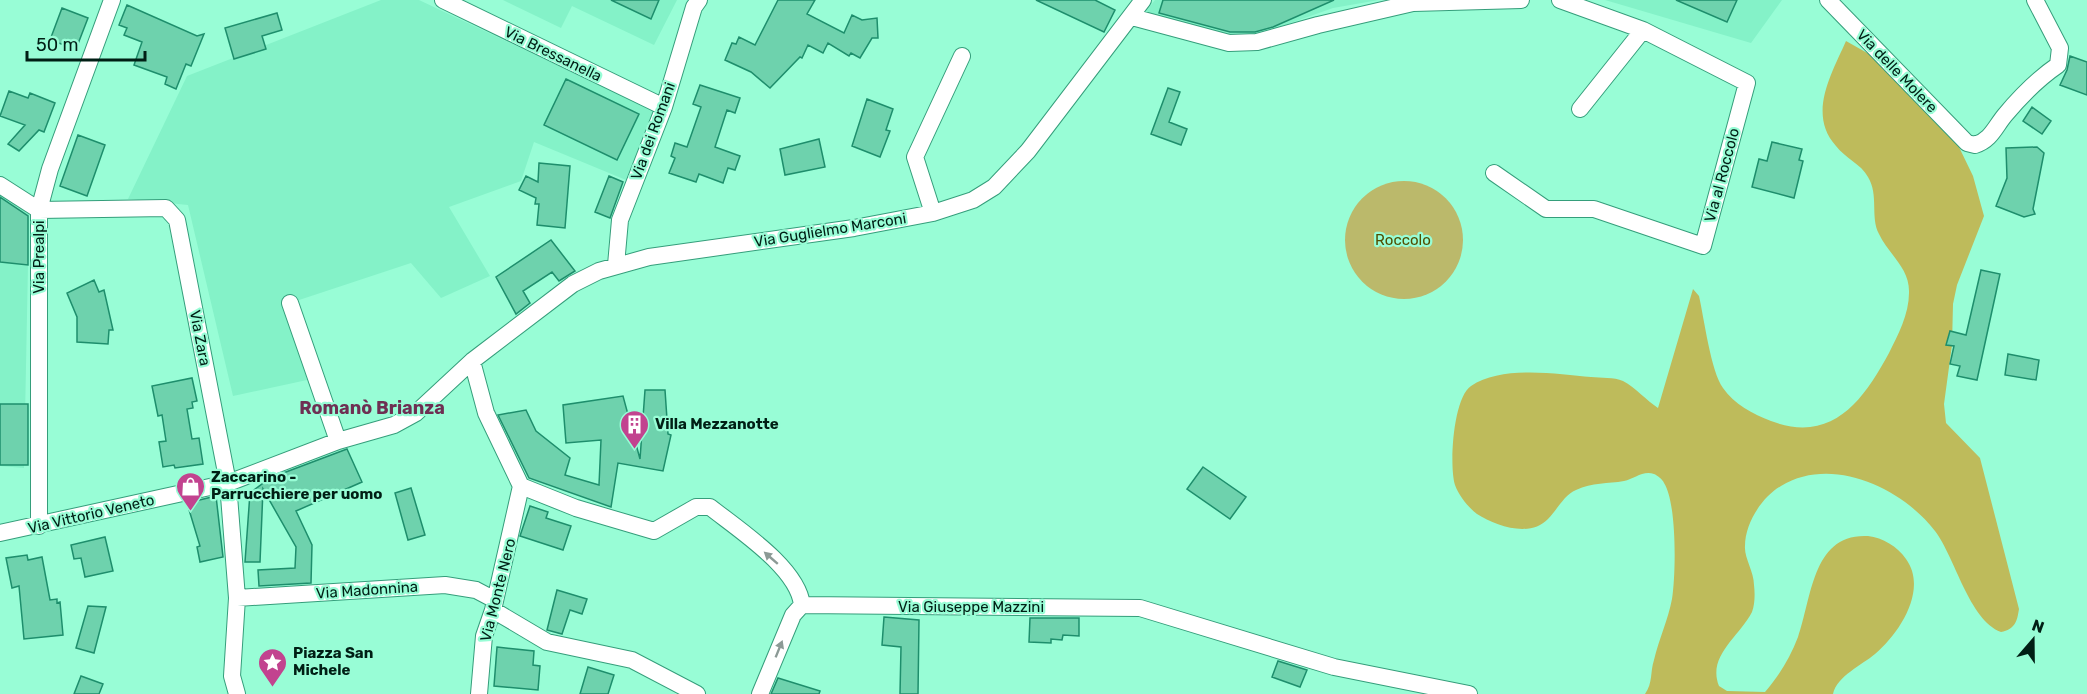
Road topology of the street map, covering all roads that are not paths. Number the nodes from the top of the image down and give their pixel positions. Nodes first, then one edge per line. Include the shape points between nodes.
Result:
1 (112, 0) edge
2 (443, 0) edge
3 (699, 0) edge
4 (1143, 0) edge
5 (1521, 0) edge
6 (1560, 0) edge
7 (1828, 0) edge
8 (2035, 0) edge
9 (1132, 17) junction
10 (1643, 30) junction
11 (962, 56) dead end
12 (664, 107) junction
13 (1580, 109) dead end
14 (1494, 173) dead end
15 (0, 185) edge
16 (39, 210) junction
17 (933, 213) junction
18 (616, 265) junction
19 (290, 303) dead end
20 (472, 361) junction
21 (338, 441) junction
22 (228, 483) junction
23 (521, 486) junction
24 (39, 526) junction
25 (0, 533) edge
26 (237, 598) junction
27 (494, 605) junction
28 (802, 605) junction
29 (237, 694) edge
30 (479, 694) edge
31 (697, 694) edge
32 (760, 694) edge
33 (1469, 694) edge

1 - 16 street, Via Prealpi via 50,169
2 - 12 street, Via Bressanella
3 - 12 street, Via dei Romani via 693,7
4 - 9 street, Via Guglielmo Marconi
5 - 9 street via 1413,3 1257,42 1229,44
6 - 10 street, Via al Roccolo
7 - 8 street, Via delle Molere via 1966,142 1975,145 1988,138 2044,74 2058,65 2060,48
9 - 17 street, Via Guglielmo Marconi via 1028,151 994,187 973,200
10 - 13 street
10 - 14 street, Via al Roccolo via 1747,82 1703,246 1594,209 1546,209
11 - 17 street via 915,157
12 - 18 street, Via dei Romani via 620,220
15 - 16 street
16 - 22 street, Via Zara via 166,208 177,220
16 - 24 street, Via Prealpi
17 - 18 street, Via Guglielmo Marconi
18 - 20 street, Via Guglielmo Marconi via 573,284
19 - 21 street
20 - 21 street, Via Vittorio Veneto via 416,413 394,425
20 - 23 street via 486,413
21 - 22 street, Via Vittorio Veneto
22 - 24 street, Via Vittorio Veneto
22 - 26 street, Via Zara
23 - 27 street, Via Monte Nero
28 -> 23 street via 795,582 710,507 696,507 654,531 593,514
24 - 25 street, Via Vittorio Veneto
26 - 27 street, Via Madonnina via 446,585 476,590
26 - 29 street, Via Zara via 232,676
27 - 30 street, Via Monte Nero via 484,636
27 - 31 street, Via Madonnina via 546,642 632,660
32 -> 28 street via 793,615
28 - 33 street, Via Giuseppe Mazzini via 1140,608 1334,667

